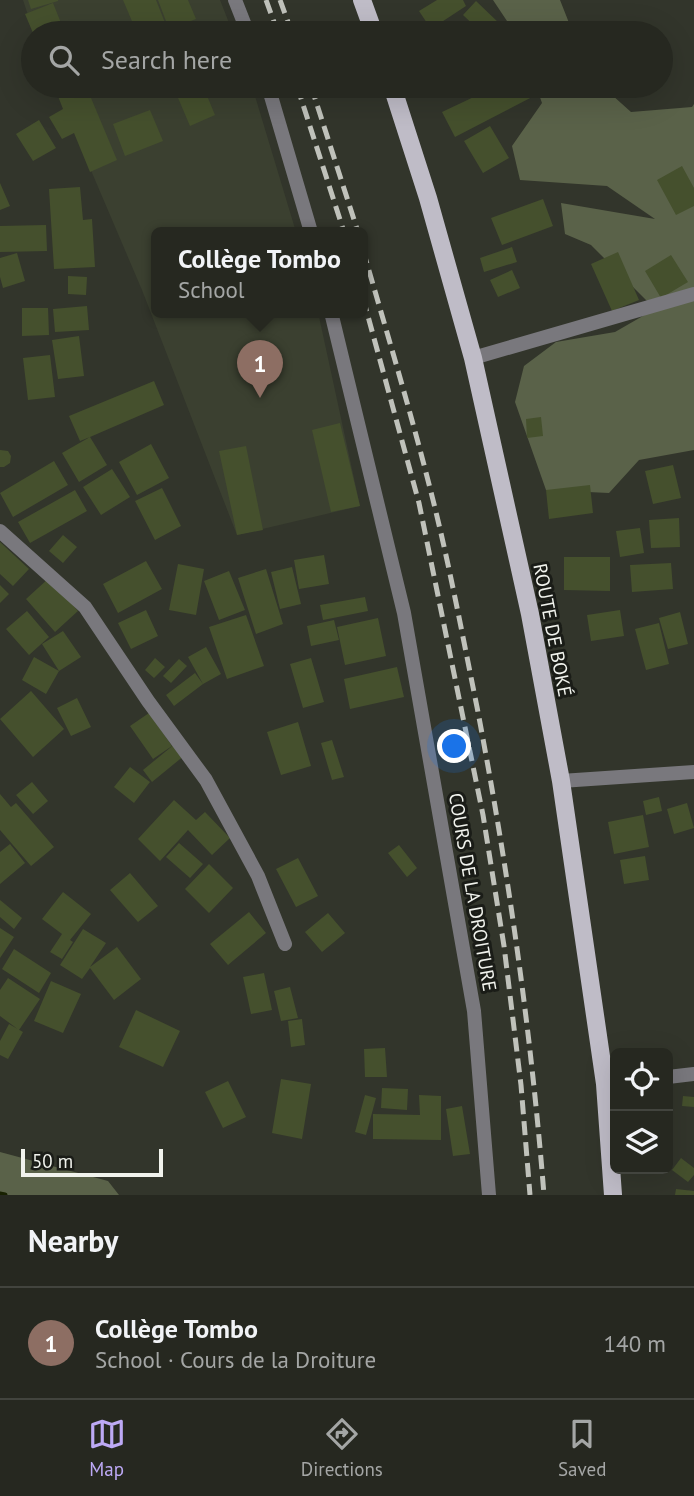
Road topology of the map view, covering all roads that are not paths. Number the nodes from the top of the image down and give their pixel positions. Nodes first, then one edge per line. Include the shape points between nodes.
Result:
1 (235, 0) edge
2 (362, 0) edge
3 (243, 21) edge
4 (370, 21) edge
5 (272, 98) edge
6 (396, 98) edge
7 (310, 227) edge
8 (694, 294) edge
9 (332, 318) edge
10 (473, 358) junction
11 (0, 531) edge
12 (694, 772) edge
13 (561, 782) junction
14 (285, 944) dead end
15 (694, 1074) edge
16 (673, 1076) edge
17 (610, 1084) edge
18 (611, 1111) edge
19 (489, 1195) edge
20 (614, 1195) edge

1 - 3 street
2 - 4 main road
5 - 7 street
6 - 10 main road, ROUTE DE BOKÉ
8 - 10 street
9 - 19 street, COURS DE LA DROITURE via 406,626 474,1011
10 - 13 main road, ROUTE DE BOKÉ via 530,614
11 - 14 street via 85,607 206,780 258,876
12 - 13 street
13 - 17 main road, ROUTE DE BOKÉ
15 - 16 street
18 - 20 main road, ROUTE DE BOKÉ

